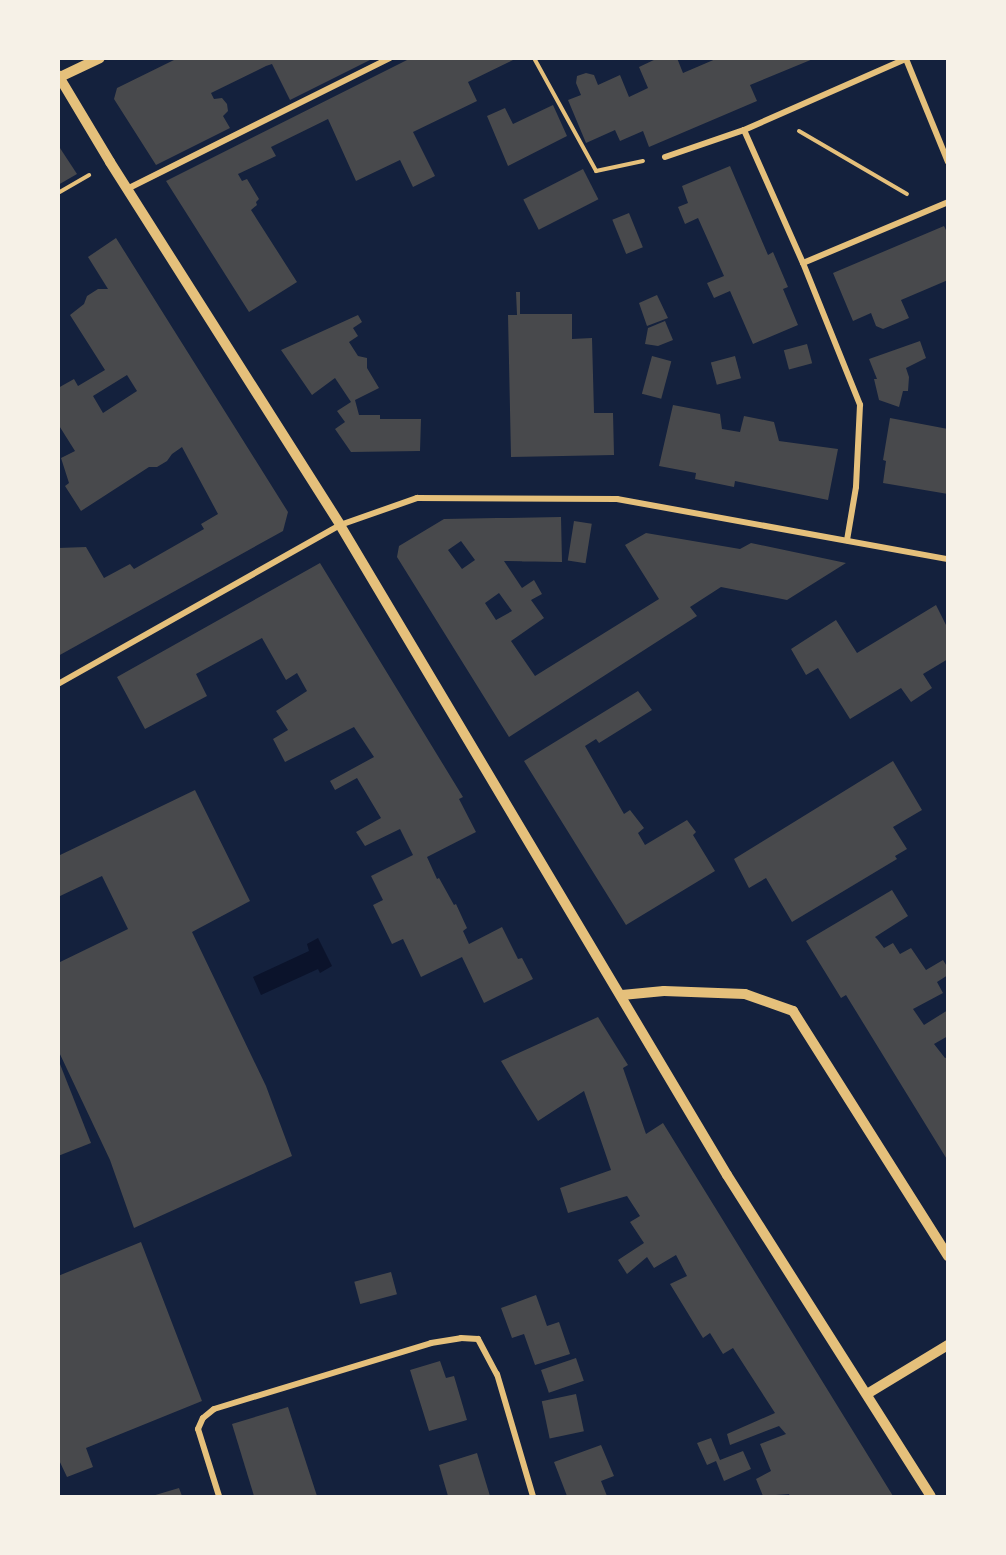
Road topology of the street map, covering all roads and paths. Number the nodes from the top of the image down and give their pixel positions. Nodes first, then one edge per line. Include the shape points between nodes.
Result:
1 (100, 58) edge
2 (390, 58) edge
3 (534, 58) edge
4 (59, 76) edge
5 (776, 116) junction
6 (744, 129) junction
7 (665, 157) joint
8 (110, 162) junction
9 (948, 162) edge
10 (127, 189) junction
11 (58, 193) edge
12 (948, 202) edge
13 (932, 209) junction
14 (803, 263) junction
15 (340, 525) junction
16 (847, 540) junction
17 (948, 559) edge
18 (58, 684) edge
19 (622, 994) junction
20 (948, 1256) edge
21 (948, 1345) edge
22 (867, 1394) junction
23 (219, 1497) edge
24 (533, 1497) edge
25 (931, 1497) edge

1 - 4 street
2 - 10 street
3 - 7 path via 596,171
4 - 8 street
5 - 6 street
5 - 9 street via 906,59
5 - 13 path
6 - 7 street
6 - 14 street
8 - 10 street
8 - 11 path
10 - 15 street
12 - 13 street
13 - 14 street
14 - 16 street via 860,405 856,487
15 - 16 street via 417,498 616,499
15 - 18 street
15 - 19 street
16 - 17 street
19 - 20 street via 745,994 793,1011
19 - 22 street via 727,1175
21 - 22 street
22 - 25 street
23 - 24 street via 198,1429 214,1408 431,1343 461,1338 478,1339 497,1374

